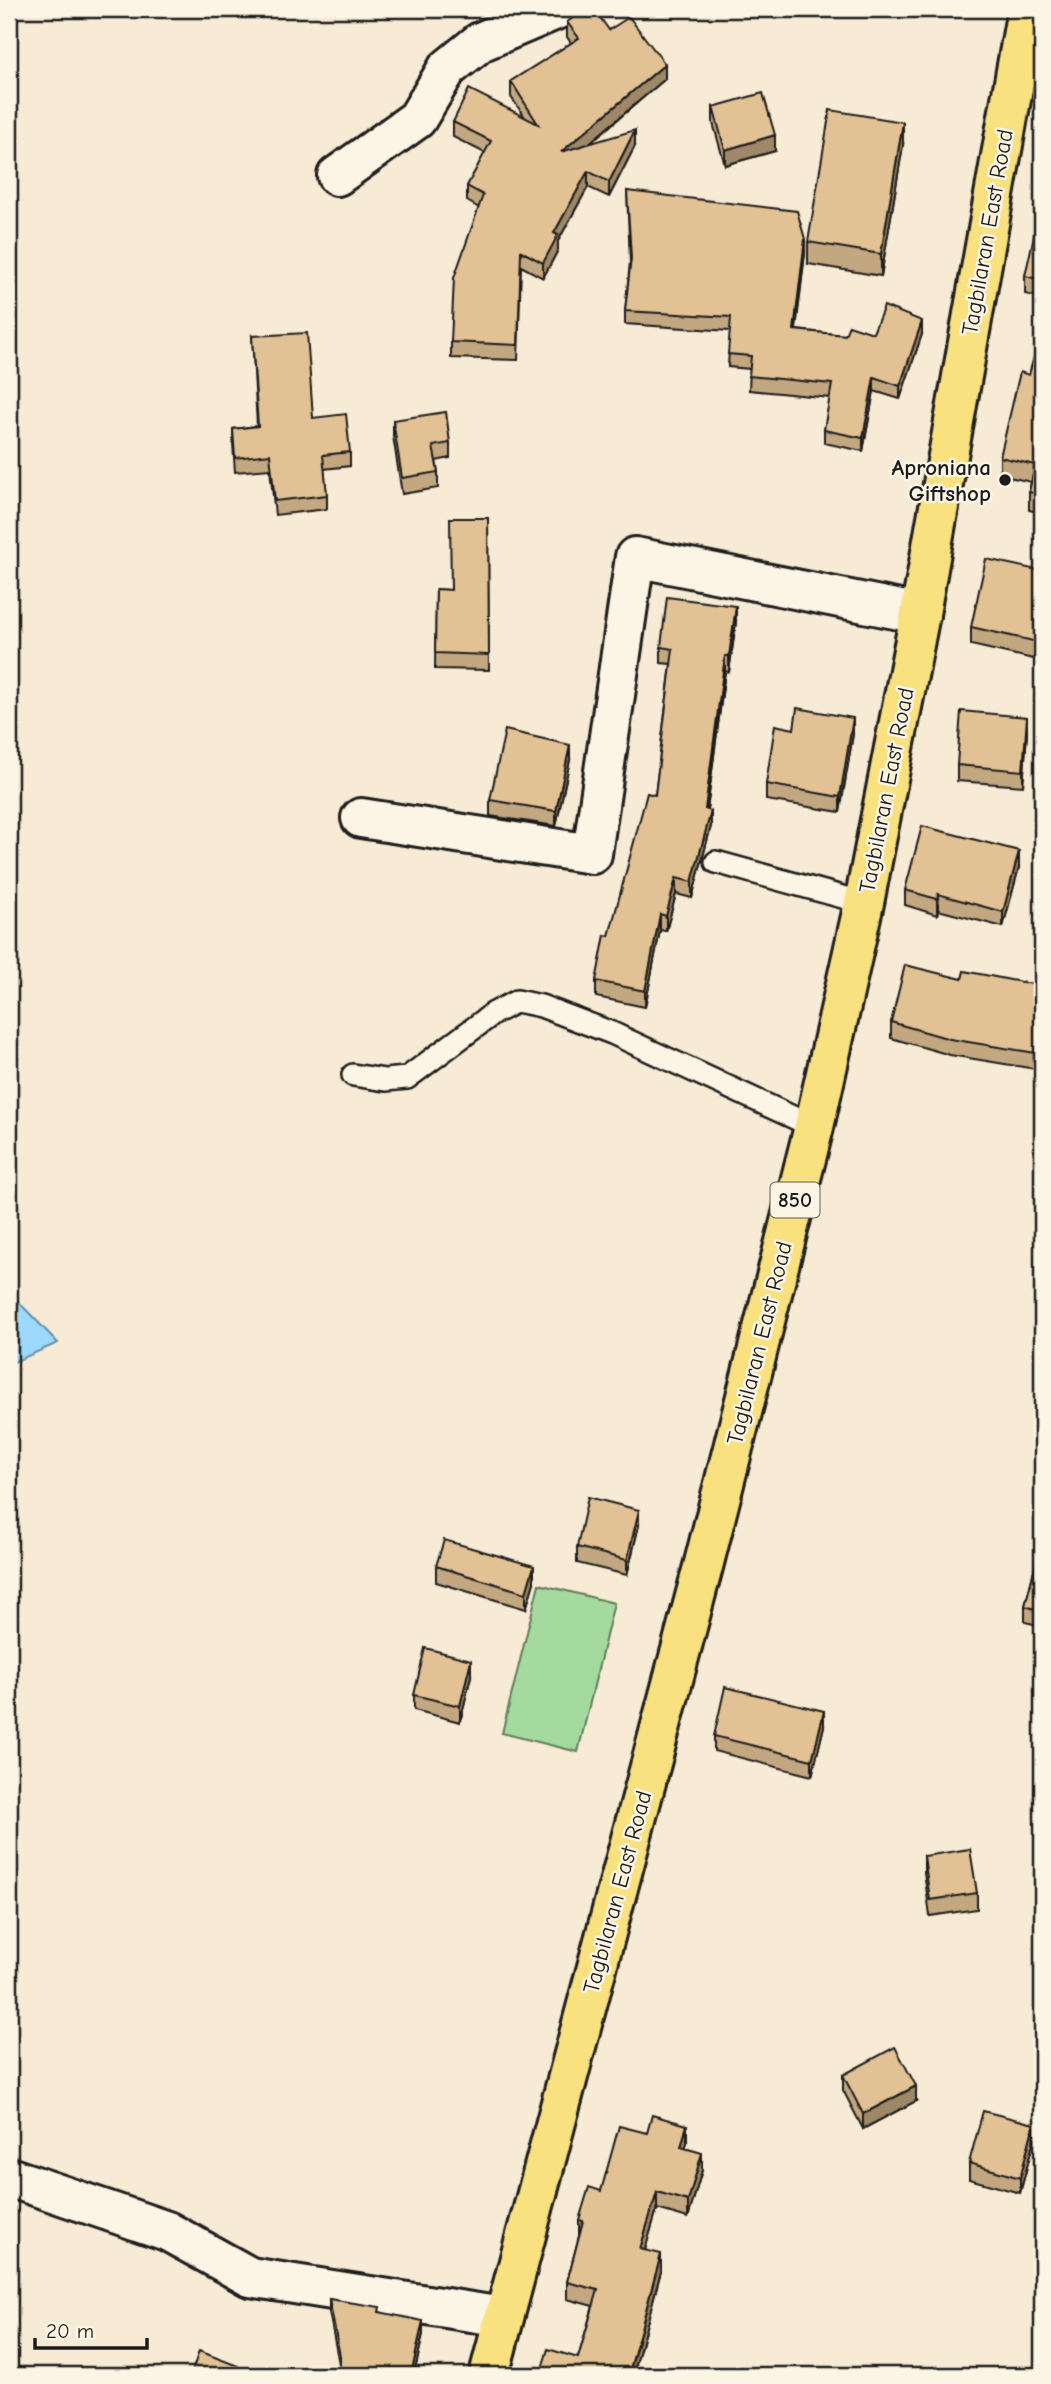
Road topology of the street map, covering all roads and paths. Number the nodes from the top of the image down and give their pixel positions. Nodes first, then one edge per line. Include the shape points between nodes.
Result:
1 (558, 9) edge
2 (1031, 20) edge
3 (337, 176) dead end
4 (920, 614) junction
5 (361, 818) dead end
6 (716, 862) dead end
7 (864, 903) junction
8 (353, 1074) dead end
9 (814, 1127) junction
10 (9, 2177) edge
11 (503, 2317) junction
12 (489, 2375) edge

1 - 3 street via 480,42 447,69 417,119
2 - 4 main road, Tagbilaran East Road / 850
4 - 5 street via 635,557 592,854
4 - 7 main road, Tagbilaran East Road / 850
6 - 7 lane
7 - 9 main road, Tagbilaran East Road / 850
8 - 9 lane via 385,1080 407,1078 517,1001 612,1033
9 - 11 main road, Tagbilaran East Road / 850
10 - 11 street via 167,2231 250,2277
11 - 12 main road, Tagbilaran East Road / 850

